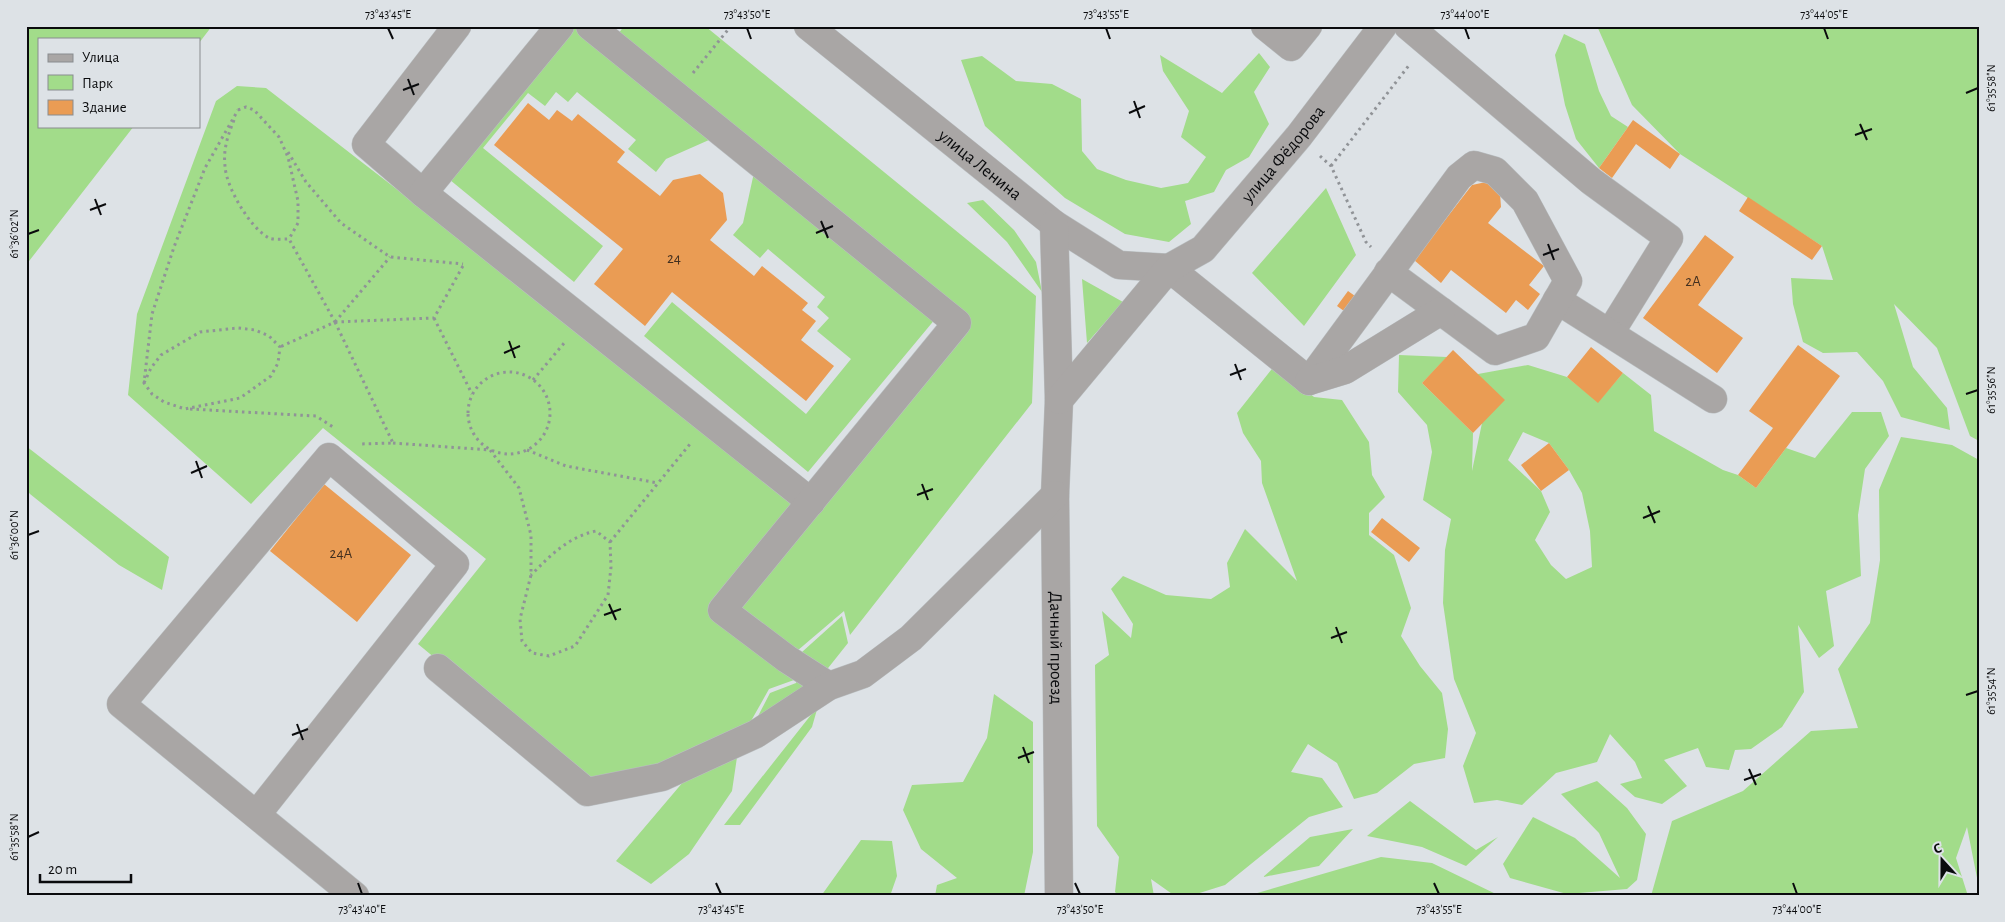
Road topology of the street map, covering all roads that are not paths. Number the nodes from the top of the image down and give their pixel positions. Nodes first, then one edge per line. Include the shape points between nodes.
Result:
1 (457, 26) edge
2 (560, 26) edge
3 (808, 26) edge
4 (1265, 26) edge
5 (1308, 26) edge
6 (1383, 26) edge
7 (601, 30) edge
8 (1417, 34) edge
9 (423, 193) junction
10 (1054, 224) junction
11 (1169, 268) junction
12 (1390, 269) junction
13 (1557, 300) junction
14 (1441, 311) junction
15 (1610, 334) junction
16 (1309, 382) junction
17 (1713, 399) dead end
18 (1059, 400) junction
19 (1054, 495) junction
20 (811, 502) junction
21 (438, 668) dead end
22 (829, 686) junction
23 (257, 814) junction
24 (355, 896) edge
25 (1059, 896) edge

1 - 9 street via 366,144
2 - 9 street
3 - 10 street, улица Ленина
4 - 5 street via 1291,46
6 - 11 street, улица Фёдорова via 1299,136 1203,250
7 - 20 street via 675,95 957,323
8 - 15 street via 1591,181 1669,238
9 - 20 street
10 - 11 street, улица Ленина via 1119,265
10 - 18 street, Дачный проезд
11 - 16 street
11 - 18 street
12 - 13 street via 1459,177 1474,165 1495,171 1525,201 1568,281
12 - 14 street
12 - 16 street
13 - 14 street via 1536,337 1495,351
13 - 15 street
14 - 16 street via 1345,370
15 - 17 street
18 - 19 street, Дачный проезд
19 - 22 street via 912,638 863,674
19 - 25 street, Дачный проезд
20 - 22 street via 722,610
21 - 22 street via 587,792 662,777 756,734
23 - 23 street via 455,564 329,457 121,704
23 - 24 street

